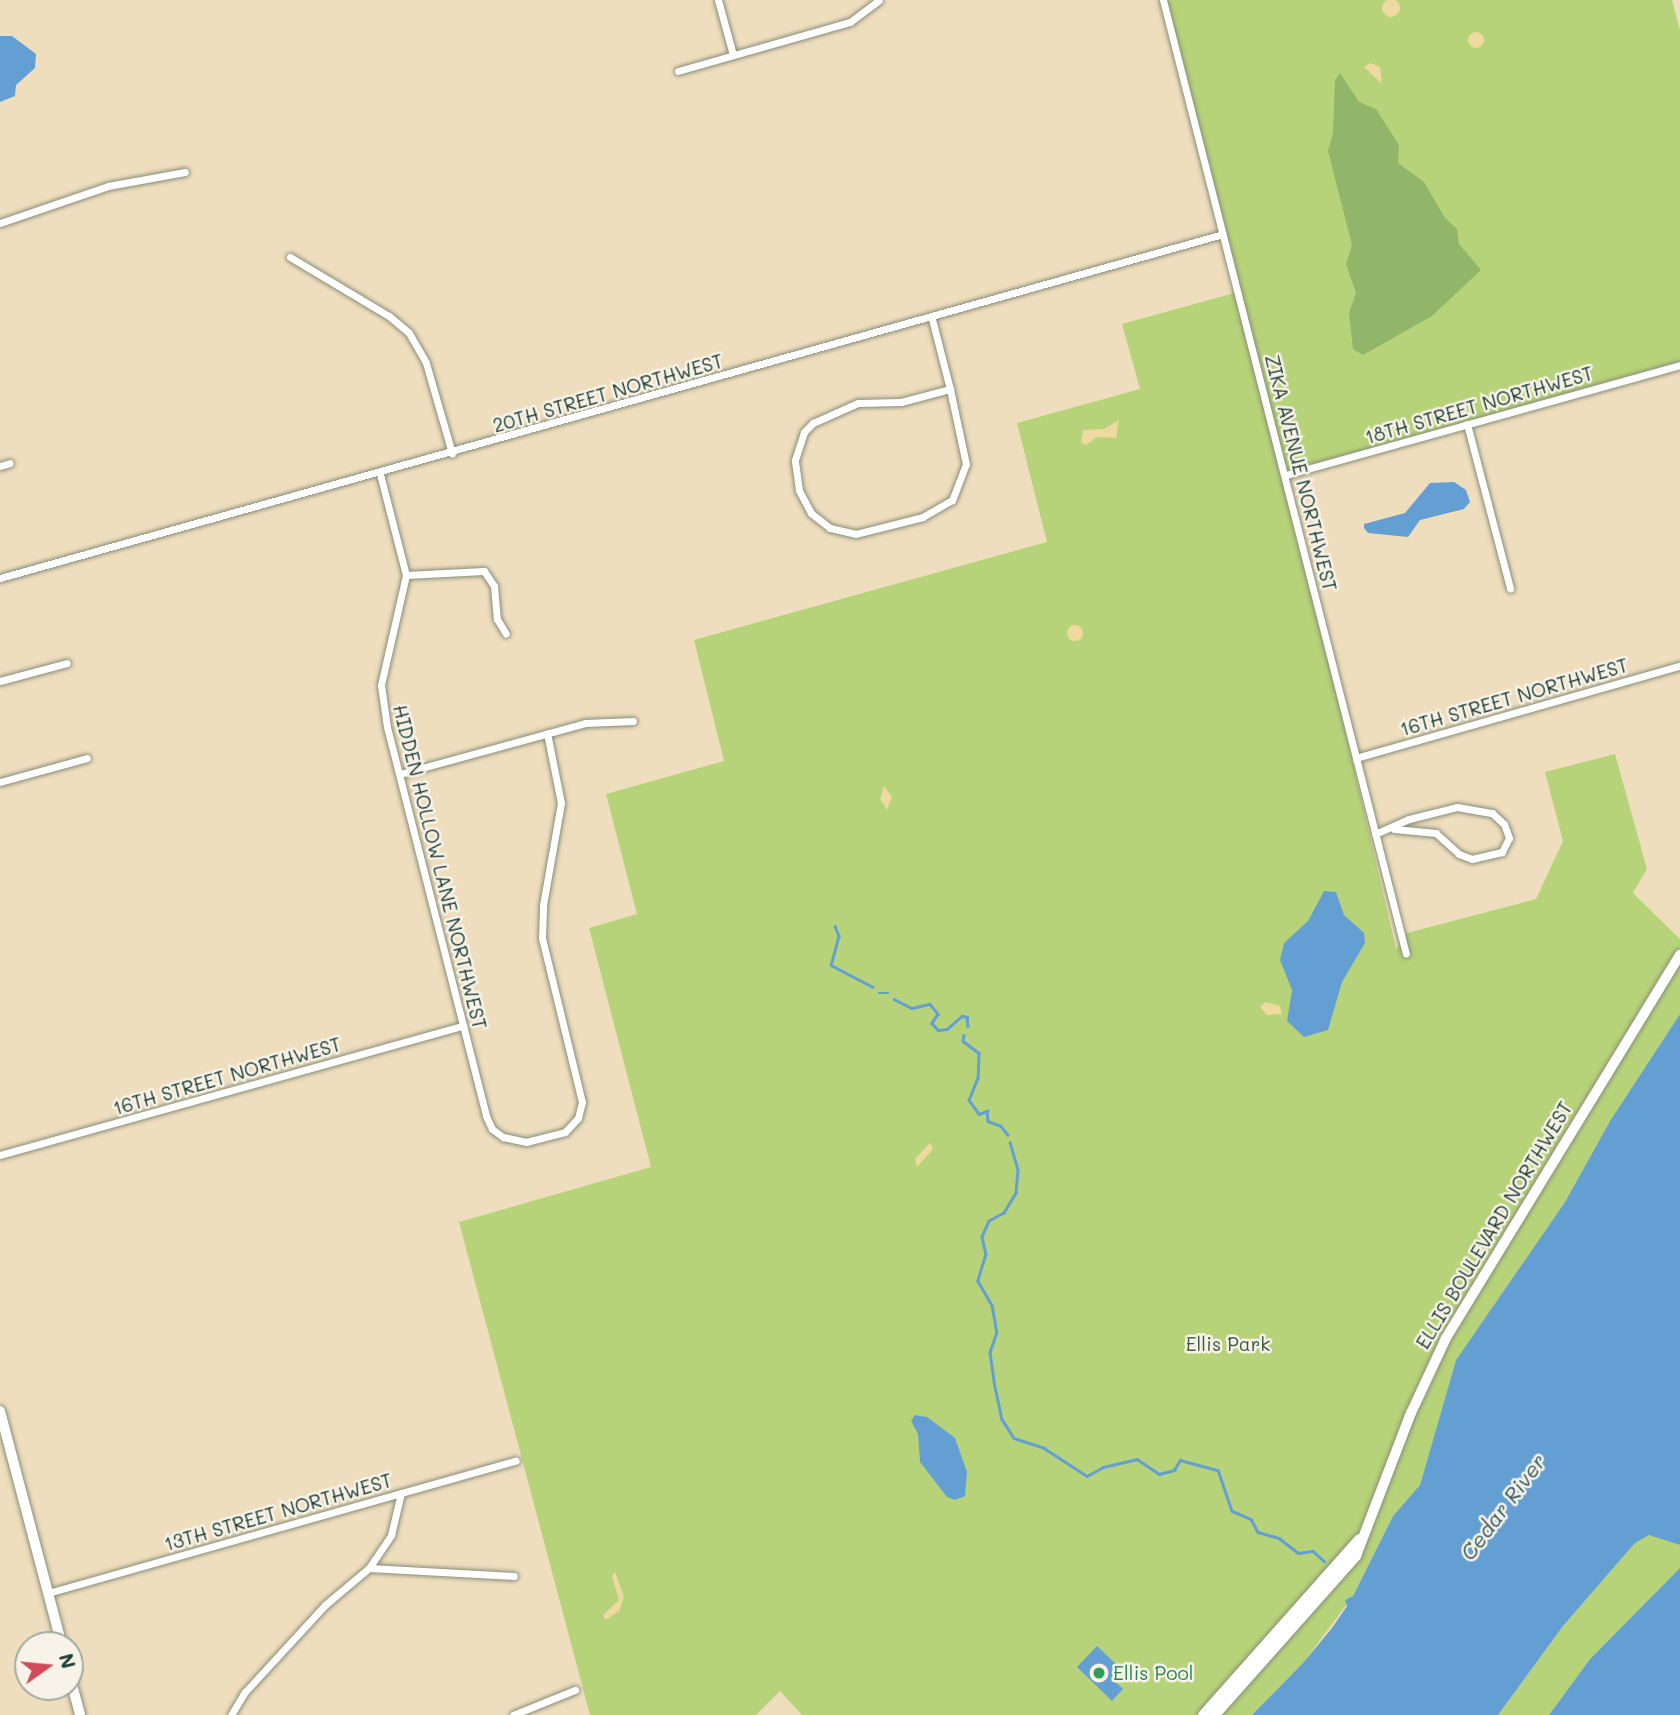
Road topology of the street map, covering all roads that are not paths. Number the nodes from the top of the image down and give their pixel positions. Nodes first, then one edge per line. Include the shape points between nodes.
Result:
1 (718, 0) edge
2 (879, 0) edge
3 (1163, 0) edge
4 (733, 55) junction
5 (678, 71) dead end
6 (186, 172) dead end
7 (0, 223) edge
8 (1223, 234) junction
9 (290, 257) dead end
10 (932, 319) junction
11 (1680, 365) edge
12 (950, 389) junction
13 (1467, 424) junction
14 (452, 453) junction
15 (10, 463) dead end
16 (0, 466) edge
17 (380, 474) junction
18 (1286, 475) junction
19 (406, 575) junction
20 (0, 578) edge
21 (1510, 588) dead end
22 (506, 634) dead end
23 (67, 663) dead end
24 (1680, 666) edge
25 (0, 681) edge
26 (633, 721) dead end
27 (547, 733) junction
28 (87, 758) dead end
29 (1356, 758) junction
30 (400, 774) junction
31 (0, 782) edge
32 (1394, 829) junction
33 (1376, 834) junction
34 (1406, 954) dead end
35 (1680, 955) edge
36 (463, 1026) junction
37 (0, 1156) edge
38 (0, 1411) edge
39 (516, 1461) dead end
40 (401, 1493) junction
41 (1368, 1527) junction
42 (369, 1568) junction
43 (514, 1576) dead end
44 (48, 1593) junction
45 (58, 1631) edge
46 (575, 1689) dead end
47 (231, 1715) edge
48 (513, 1715) edge
49 (1203, 1715) edge
50 (1215, 1715) edge

1 - 4 street
2 - 4 street via 850,22
3 - 8 street, ZIKA AVENUE NORTHWEST
4 - 5 street
6 - 7 street via 108,186
8 - 10 street, 20TH STREET NORTHWEST
8 - 18 street, ZIKA AVENUE NORTHWEST
9 - 14 street via 389,316 409,333 426,363
10 - 12 street
10 - 14 street, 20TH STREET NORTHWEST
11 - 13 street, 18TH STREET NORTHWEST
12 - 12 street via 901,401 858,404 813,423 804,432 795,460 799,490 811,513 830,528 856,534 944,507 959,489 966,464
13 - 18 street, 18TH STREET NORTHWEST
13 - 21 street
14 - 17 street, 20TH STREET NORTHWEST
15 - 16 street
17 - 19 street, HIDDEN HOLLOW LANE NORTHWEST
17 - 20 street, 20TH STREET NORTHWEST
18 - 29 street, ZIKA AVENUE NORTHWEST
19 - 22 street via 484,572 494,586 497,619
19 - 30 street, HIDDEN HOLLOW LANE NORTHWEST via 382,685
23 - 25 street
24 - 29 street, 16TH STREET NORTHWEST
26 - 27 street via 599,720
27 - 30 street
27 - 36 street, HIDDEN HOLLOW LANE NORTHWEST via 561,803 543,905 542,938 582,1102 573,1125 546,1139 514,1141 492,1129
28 - 31 street
29 - 33 street, ZIKA AVENUE NORTHWEST
30 - 36 street, HIDDEN HOLLOW LANE NORTHWEST
32 - 32 street via 1409,819 1468,808 1492,813 1504,824 1509,838 1502,852 1472,859 1436,833
32 - 33 street
33 - 34 street, ZIKA AVENUE NORTHWEST
35 - 41 street, ELLIS BOULEVARD NORTHWEST via 1446,1338 1419,1392
36 - 37 street, 16TH STREET NORTHWEST
38 - 44 street
39 - 40 street, 13TH STREET NORTHWEST
40 - 42 street via 391,1535
40 - 44 street, 13TH STREET NORTHWEST
41 - 49 street, ELLIS BOULEVARD NORTHWEST via 1331,1575
41 - 50 street, ELLIS BOULEVARD NORTHWEST via 1345,1572
42 - 43 street
42 - 47 street via 311,1620 245,1692
44 - 45 street
46 - 48 street

